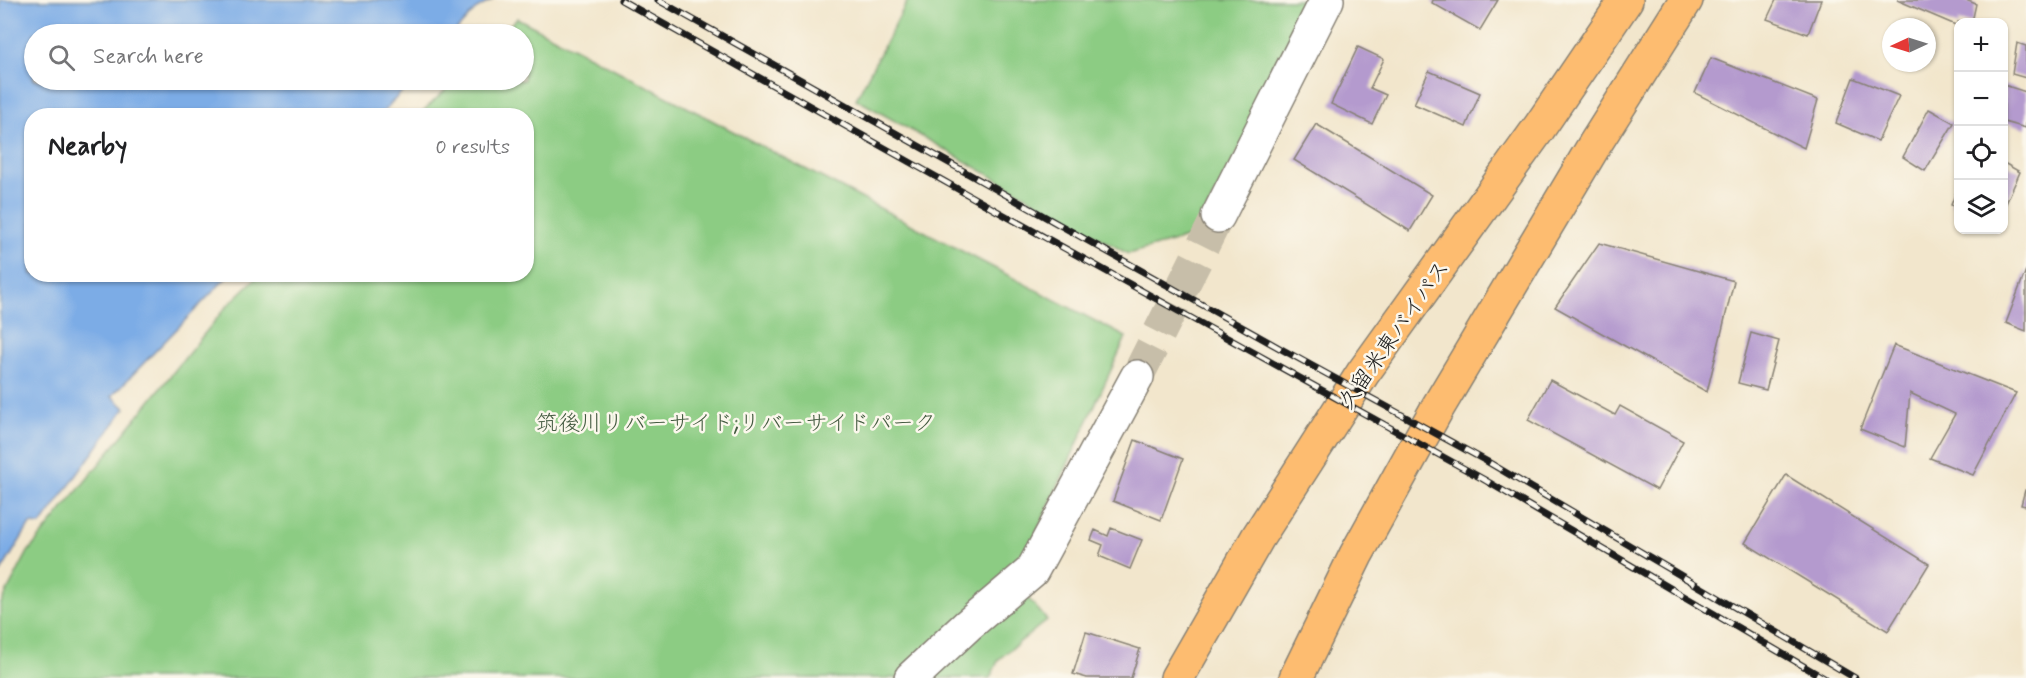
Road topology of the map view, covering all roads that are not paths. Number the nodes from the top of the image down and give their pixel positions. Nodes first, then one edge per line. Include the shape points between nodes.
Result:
1 (1327, 0) edge
2 (1626, 0) edge
3 (1686, 0) edge
4 (1218, 216) tunnel mouth
5 (1137, 377) tunnel mouth
6 (911, 678) edge
7 (1177, 678) edge
8 (1296, 678) edge

1 - 4 street
2 - 7 highway, 久留米東バイパス via 1363,373 1258,537
3 - 8 highway via 1438,407 1356,555
5 - 6 street via 1032,571

